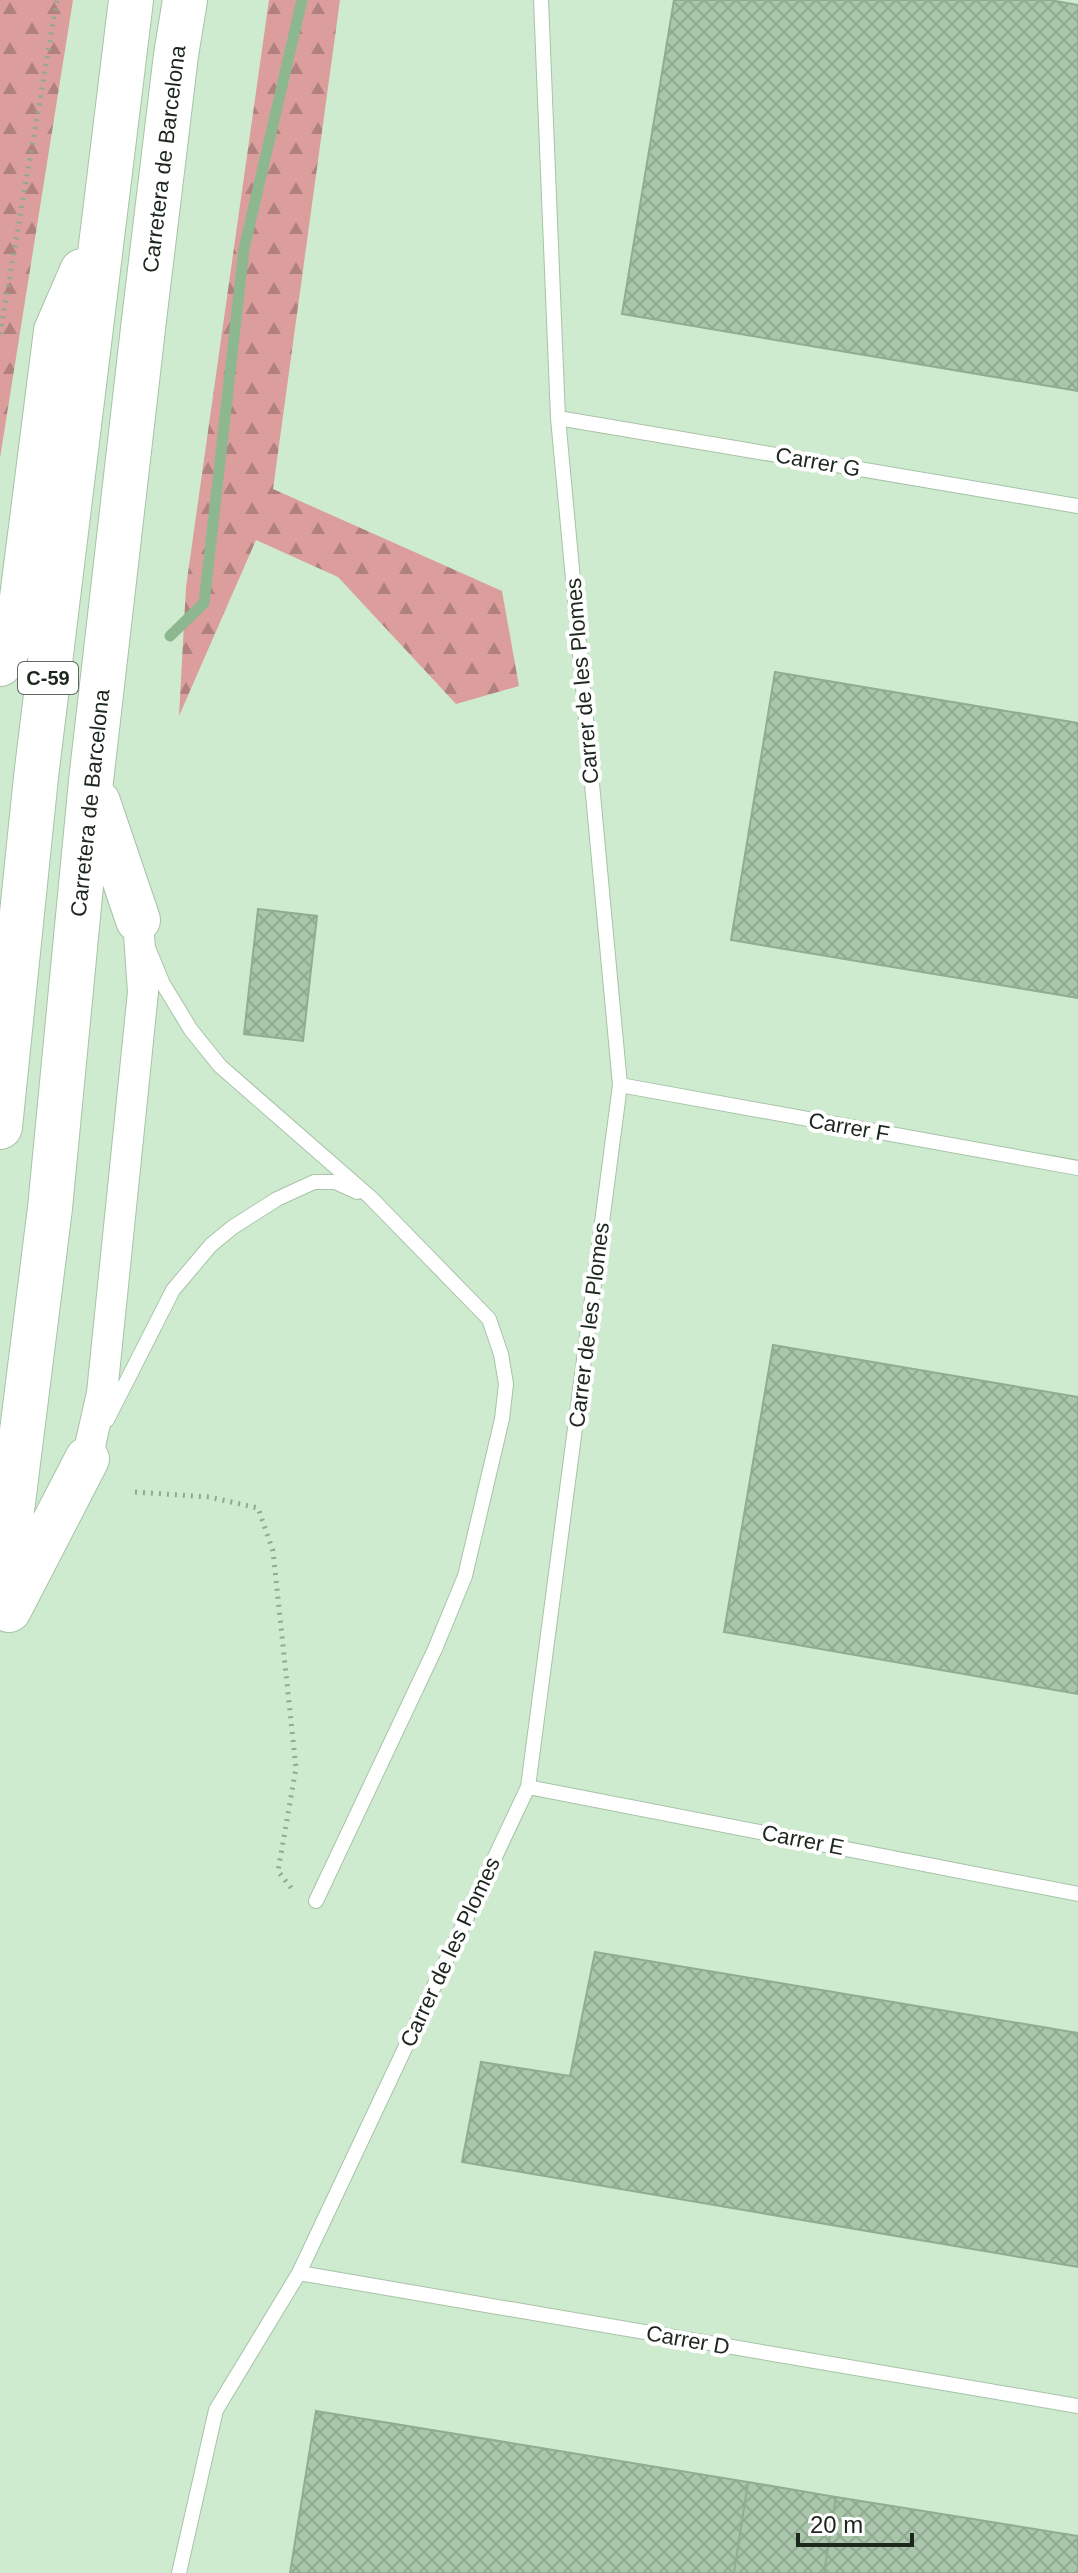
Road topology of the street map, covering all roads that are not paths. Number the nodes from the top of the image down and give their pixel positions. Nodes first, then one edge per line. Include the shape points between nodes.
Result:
1 (131, 0) edge
2 (185, 0) edge
3 (200, 0) edge
4 (541, 0) edge
5 (176, 55) junction
6 (101, 229) junction
7 (558, 418) junction
8 (1078, 506) edge
9 (0, 664) edge
10 (91, 781) junction
11 (138, 920) junction
12 (620, 1085) junction
13 (0, 1127) edge
14 (1078, 1168) edge
15 (370, 1197) junction
16 (87, 1459) junction
17 (0, 1606) edge
18 (0, 1626) edge
19 (528, 1787) junction
20 (1078, 1894) edge
21 (316, 1901) road end
22 (299, 2273) junction
23 (1078, 2406) edge
24 (179, 2573) edge

1 - 6 highway, C-59
2 - 5 highway, Carretera de Barcelona / C-59
3 - 5 highway
4 - 7 lane, Carrer de les Plomes
5 - 10 highway, Carretera de Barcelona / C-59
6 - 9 highway via 56,331 18,629
6 - 13 highway, C-59
7 - 8 lane, Carrer G
7 - 12 lane, Carrer de les Plomes
10 - 11 highway
10 - 17 highway, Carretera de Barcelona / C-59 via 50,1208
11 - 15 lane via 163,984 220,1066
11 - 16 street via 143,992 102,1393
12 - 14 lane, Carrer F
12 - 19 lane, Carrer de les Plomes
15 - 16 lane via 335,1182 314,1182 277,1199 211,1245 173,1290
15 - 21 lane via 489,1319 506,1384 465,1576
16 - 18 highway
19 - 20 lane, Carrer E
19 - 22 lane, Carrer de les Plomes
22 - 23 lane, Carrer D
22 - 24 lane, Carrer de les Plomes via 216,2410

